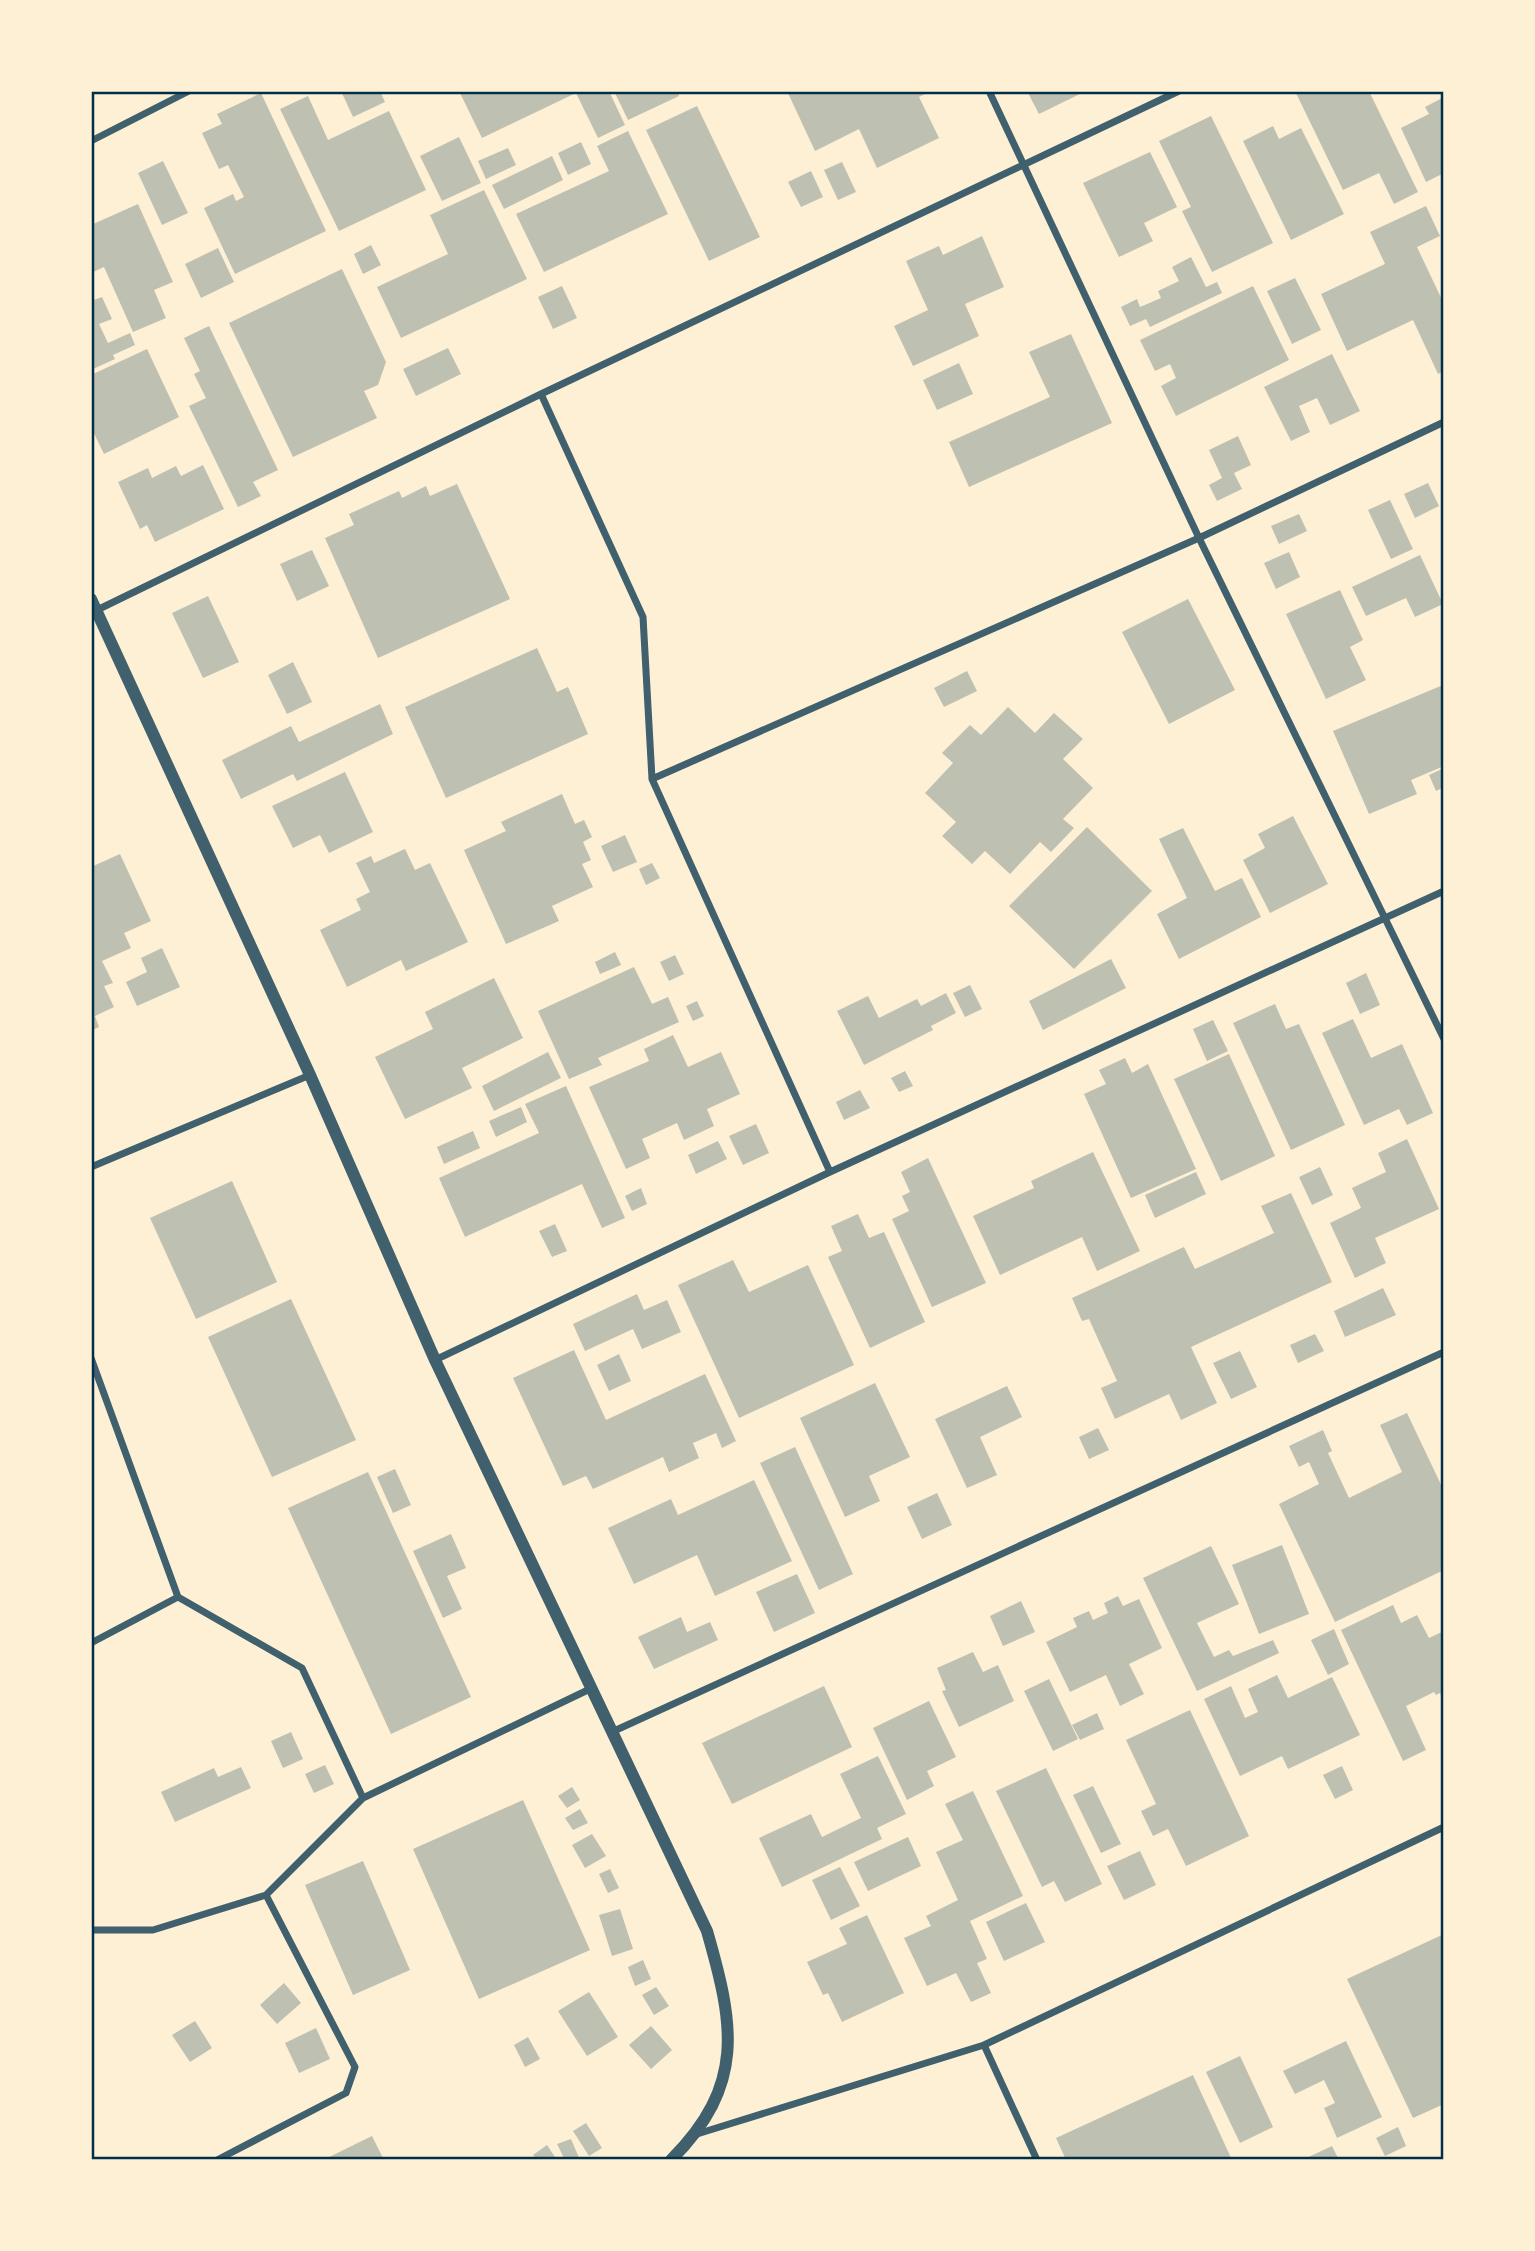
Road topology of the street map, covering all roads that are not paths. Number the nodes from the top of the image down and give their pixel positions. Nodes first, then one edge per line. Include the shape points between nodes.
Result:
1 (189, 91) edge
2 (989, 91) edge
3 (1179, 91) edge
4 (91, 141) edge
5 (1022, 164) junction
6 (541, 394) junction
7 (1444, 422) edge
8 (1199, 538) junction
9 (93, 607) edge
10 (653, 779) junction
11 (1444, 891) edge
12 (1384, 919) junction
13 (1444, 1039) edge
14 (310, 1074) junction
15 (91, 1167) edge
16 (830, 1172) junction
17 (1444, 1352) edge
18 (91, 1358) edge
19 (435, 1360) junction
20 (178, 1597) junction
21 (91, 1643) edge
22 (592, 1688) junction
23 (614, 1731) junction
24 (363, 1798) junction
25 (1444, 1828) edge
26 (266, 1895) junction
27 (91, 1930) edge
28 (984, 2045) junction
29 (697, 2134) junction
30 (217, 2160) edge
31 (671, 2160) edge
32 (1037, 2160) edge

1 - 4 street
2 - 5 street
3 - 5 street
5 - 6 street
5 - 8 street
6 - 9 street
6 - 10 street via 643,617
7 - 8 street
8 - 10 street
8 - 12 street
9 - 14 street
10 - 16 street
11 - 12 street
12 - 13 street
12 - 16 street
14 - 15 street
14 - 19 street
16 - 19 street
17 - 23 street
18 - 20 street
19 - 22 street
20 - 21 street
20 - 24 street via 302,1668
22 - 23 street
22 - 24 street
23 - 29 street via 707,1931 721,1977 730,2054 721,2087
24 - 26 street
25 - 28 street
26 - 27 street via 153,1930
26 - 30 street via 355,2067 346,2093
28 - 29 street
28 - 32 street
29 - 31 street

